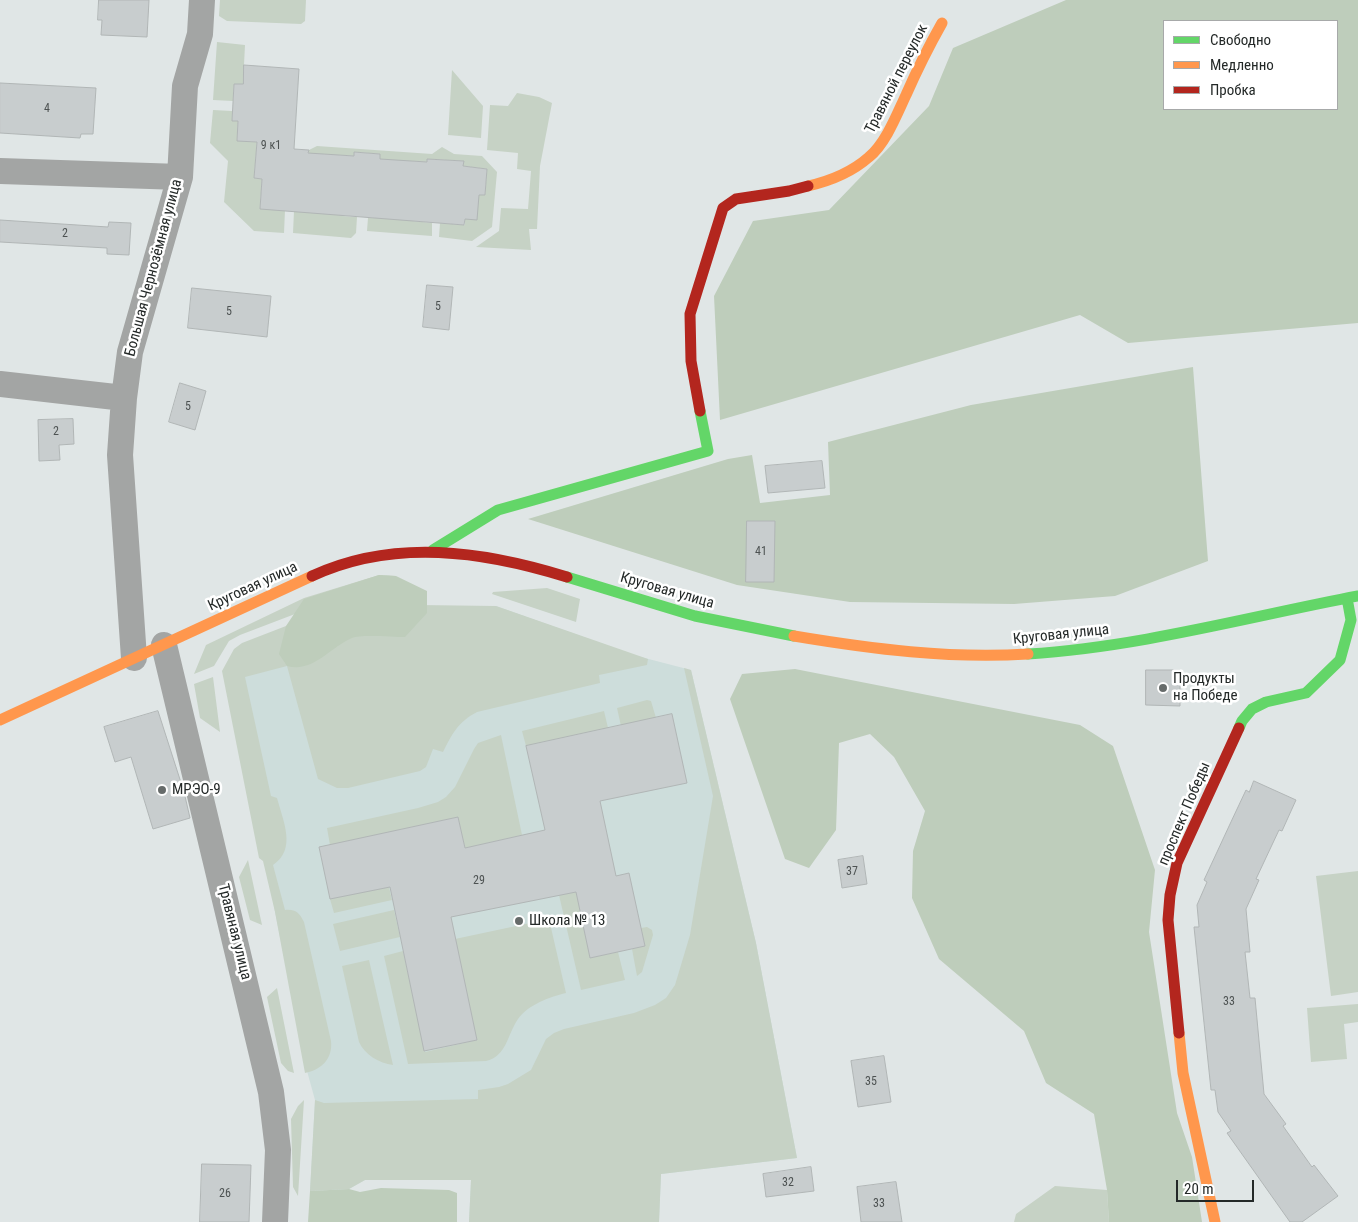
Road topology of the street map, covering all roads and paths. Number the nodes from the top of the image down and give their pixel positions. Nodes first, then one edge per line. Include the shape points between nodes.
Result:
1 (202, 0) edge
2 (942, 23) dead end
3 (0, 171) edge
4 (180, 177) junction
5 (0, 384) edge
6 (124, 398) junction
7 (433, 550) junction
8 (1353, 597) edge
9 (164, 645) junction
10 (134, 658) junction
11 (0, 720) edge
12 (275, 1222) edge
13 (1215, 1222) edge

1 - 4 street, Большая Чернозёмная улица via 200,34 185,86
2 - 7 street, Травяной переулок via 888,132 871,156 850,171 822,183 736,199 723,208 690,314 691,362 708,451 498,510
3 - 4 street
4 - 6 street, Большая Чернозёмная улица via 130,352
5 - 6 street
6 - 10 street, Большая Чернозёмная улица via 120,455
7 - 8 street, Круговая улица via 504,559 727,624 855,646 943,655 1027,655 1106,647
7 - 9 street, Круговая улица via 363,558 317,573
8 - 13 street, проспект Победы via 1351,620 1340,660 1306,693 1266,702 1252,709 1242,722 1177,863 1168,920 1183,1073
9 - 10 street, Круговая улица
9 - 12 street, Травяная улица via 271,1092 278,1150
10 - 11 street, Круговая улица

